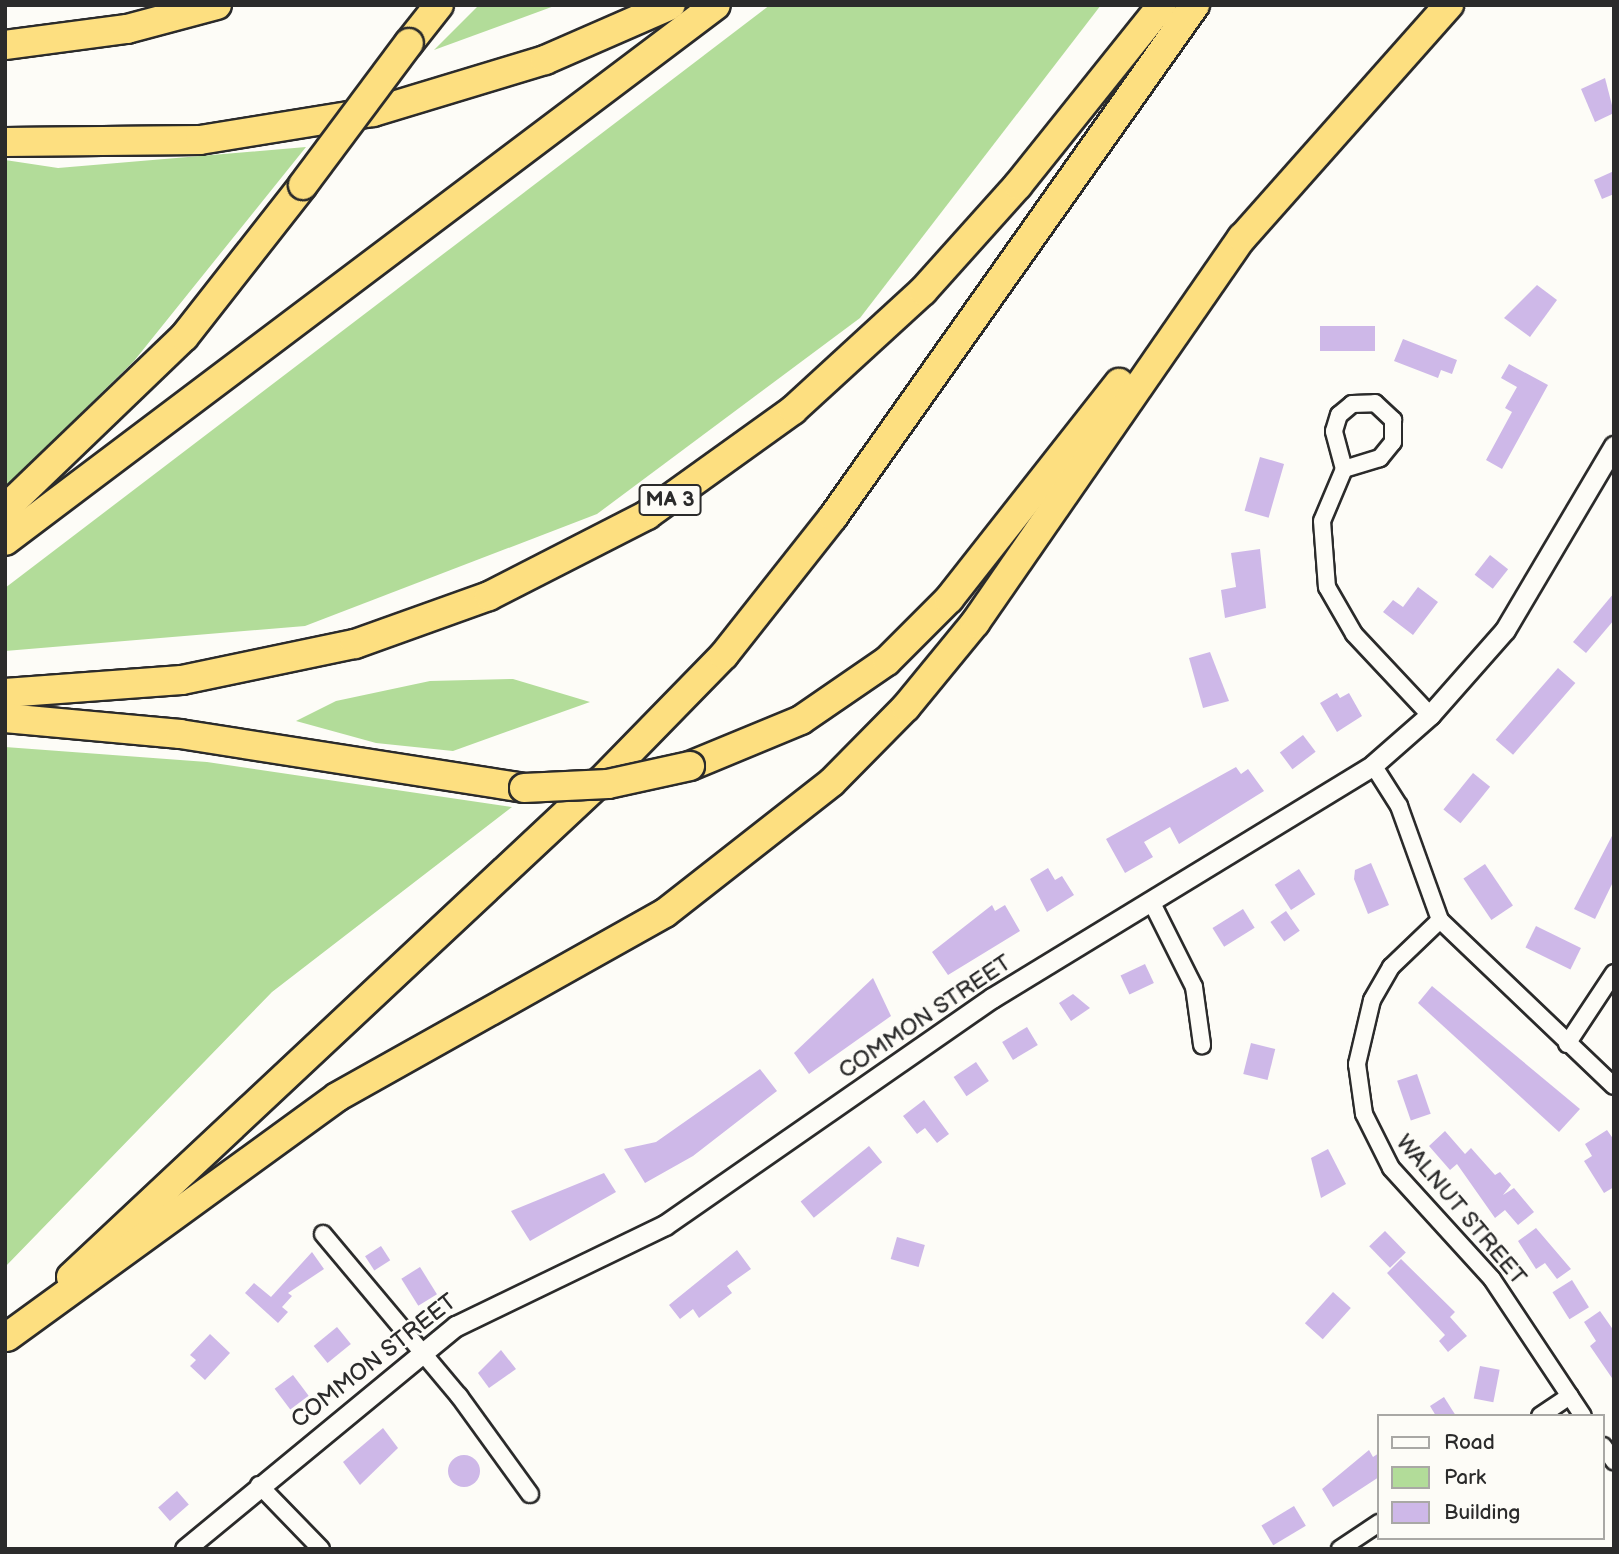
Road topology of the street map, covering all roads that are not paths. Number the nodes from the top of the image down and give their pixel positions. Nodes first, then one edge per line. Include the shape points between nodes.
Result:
1 (217, 5) edge
2 (439, 5) edge
3 (671, 5) edge
4 (716, 5) edge
5 (1162, 5) edge
6 (1195, 5) edge
7 (1449, 5) edge
8 (5, 45) edge
9 (5, 142) edge
10 (1221, 264) junction
11 (1614, 446) edge
12 (1345, 469) junction
13 (5, 509) edge
14 (5, 541) edge
15 (5, 693) edge
16 (1430, 715) junction
17 (5, 718) edge
18 (1373, 765) junction
19 (1151, 901) junction
20 (1440, 920) junction
21 (1614, 973) edge
22 (1567, 1044) junction
23 (1202, 1045) dead end
24 (1614, 1086) edge
25 (323, 1234) dead end
26 (6, 1338) edge
27 (422, 1350) junction
28 (1570, 1396) junction
29 (1543, 1414) edge
30 (1582, 1414) edge
31 (259, 1485) junction
32 (530, 1494) dead end
33 (1378, 1524) edge
34 (1350, 1546) edge
35 (185, 1549) edge
36 (321, 1549) edge

1 - 8 highway via 127,29
2 - 13 highway, bridge via 184,337
3 - 9 highway via 545,60 373,112 200,139
4 - 14 highway
5 - 15 highway, MA 3 via 1018,185 898,315 765,433 617,533 456,609 321,653 182,680
6 - 26 highway via 833,517 716,663 602,780
7 - 10 highway via 1333,130
10 - 17 highway, bridge via 911,639 801,720 690,766 608,784 524,788 180,734
10 - 26 highway via 967,632 899,716 805,807 635,933 337,1097
11 - 16 street, COMMON STREET via 1510,622
12 - 12 street via 1334,431 1339,415 1359,402 1382,407 1395,428 1390,449
12 - 16 street via 1322,521 1327,587 1350,628
16 - 18 street, COMMON STREET
18 - 19 street, COMMON STREET
18 - 20 street via 1399,806
19 - 23 street via 1194,987
19 - 27 street, COMMON STREET via 992,998 666,1225 497,1301
20 - 22 street
20 - 28 street, WALNUT STREET via 1391,967 1372,1000 1359,1051 1360,1102 1384,1158 1483,1267
21 - 22 street
22 - 24 street
25 - 27 street
27 - 31 street, COMMON STREET
27 - 32 street
28 - 29 street
28 - 30 street, WALNUT STREET
31 - 35 street, COMMON STREET
31 - 36 street
33 - 34 street

